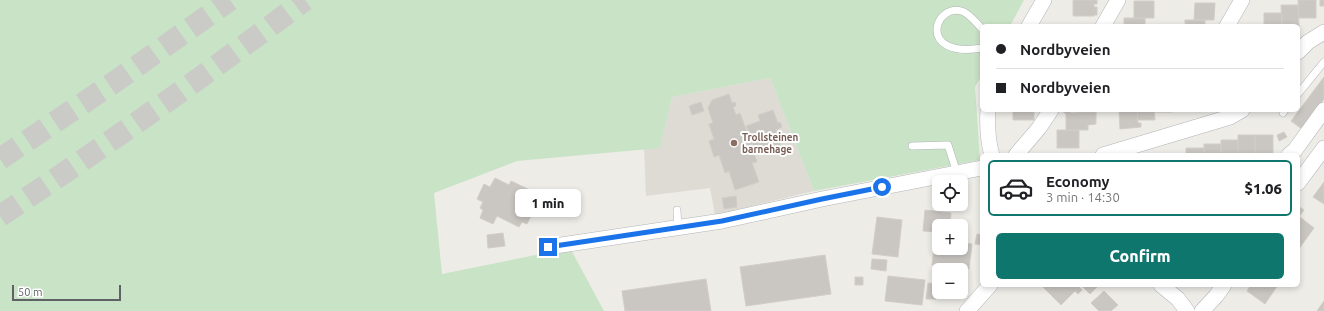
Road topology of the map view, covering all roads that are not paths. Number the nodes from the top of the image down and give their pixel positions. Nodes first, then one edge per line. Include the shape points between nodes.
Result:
1 (1044, 0) edge
2 (1118, 0) edge
3 (1242, 0) edge
4 (1029, 24) edge
5 (1104, 24) edge
6 (1228, 24) edge
7 (980, 27) edge
8 (1324, 32) edge
9 (980, 48) edge
10 (1300, 50) edge
11 (1324, 62) edge
12 (1300, 92) edge
13 (1324, 110) edge
14 (988, 112) edge
15 (1050, 112) edge
16 (1239, 112) edge
17 (912, 146) dead end
18 (1324, 148) edge
19 (991, 153) edge
20 (1018, 153) edge
21 (1110, 153) edge
22 (1291, 153) edge
23 (980, 168) edge
24 (957, 173) junction
25 (1300, 180) edge
26 (677, 210) dead end
27 (678, 228) junction
28 (548, 247) dead end
29 (988, 287) edge
30 (1163, 287) edge
31 (1223, 287) edge
32 (967, 311) edge
33 (1187, 311) edge
34 (1202, 311) edge

1 - 4 street
2 - 5 street
3 - 6 street
7 - 9 lane via 963,11 955,10 941,16 937,24 939,39 947,45 958,49
8 - 10 street
11 - 12 lane
13 - 22 street
14 - 19 street
15 - 20 street
16 - 21 street via 1230,117
17 - 24 lane via 948,145
18 - 25 street
23 - 24 street
24 - 27 street
26 - 27 lane
27 - 28 street
29 - 32 street
30 - 33 street
31 - 34 street

